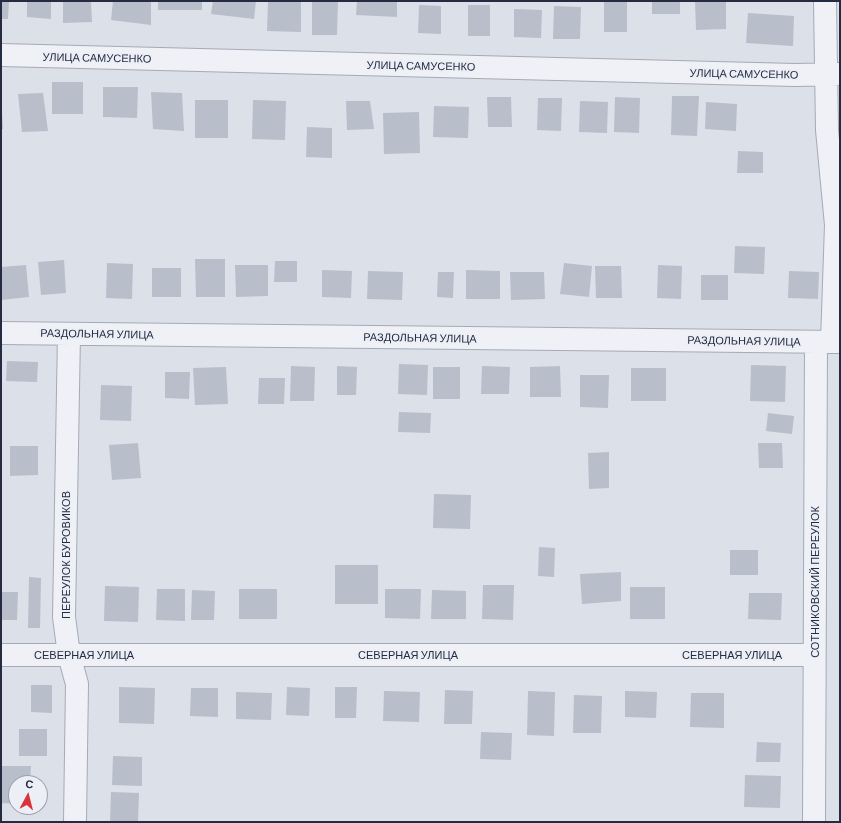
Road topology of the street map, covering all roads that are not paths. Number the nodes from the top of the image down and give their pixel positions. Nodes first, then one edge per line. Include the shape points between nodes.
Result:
1 (825, 1) edge
2 (1, 55) edge
3 (833, 74) edge
4 (1, 332) edge
5 (69, 334) junction
6 (830, 342) edge
7 (1, 655) edge
8 (70, 655) junction
9 (814, 655) junction
10 (75, 822) edge
11 (814, 822) edge

1 - 3 street, СОТНИКОВСКИЙ ПЕРЕУЛОК
2 - 3 street, УЛИЦА САМУСЕНКО
3 - 6 street, СОТНИКОВСКИЙ ПЕРЕУЛОК via 827,130 836,225
4 - 5 street, РАЗДОЛЬНАЯ УЛИЦА
5 - 6 street, РАЗДОЛЬНАЯ УЛИЦА
5 - 8 street, ПЕРЕУЛОК БУРОВИКОВ via 64,617
6 - 9 street, СОТНИКОВСКИЙ ПЕРЕУЛОК
7 - 8 street, СЕВЕРНАЯ УЛИЦА
8 - 9 street, СЕВЕРНАЯ УЛИЦА
8 - 10 street, ПЕРЕУЛОК БУРОВИКОВ via 77,684
9 - 11 street, СОТНИКОВСКИЙ ПЕРЕУЛОК

